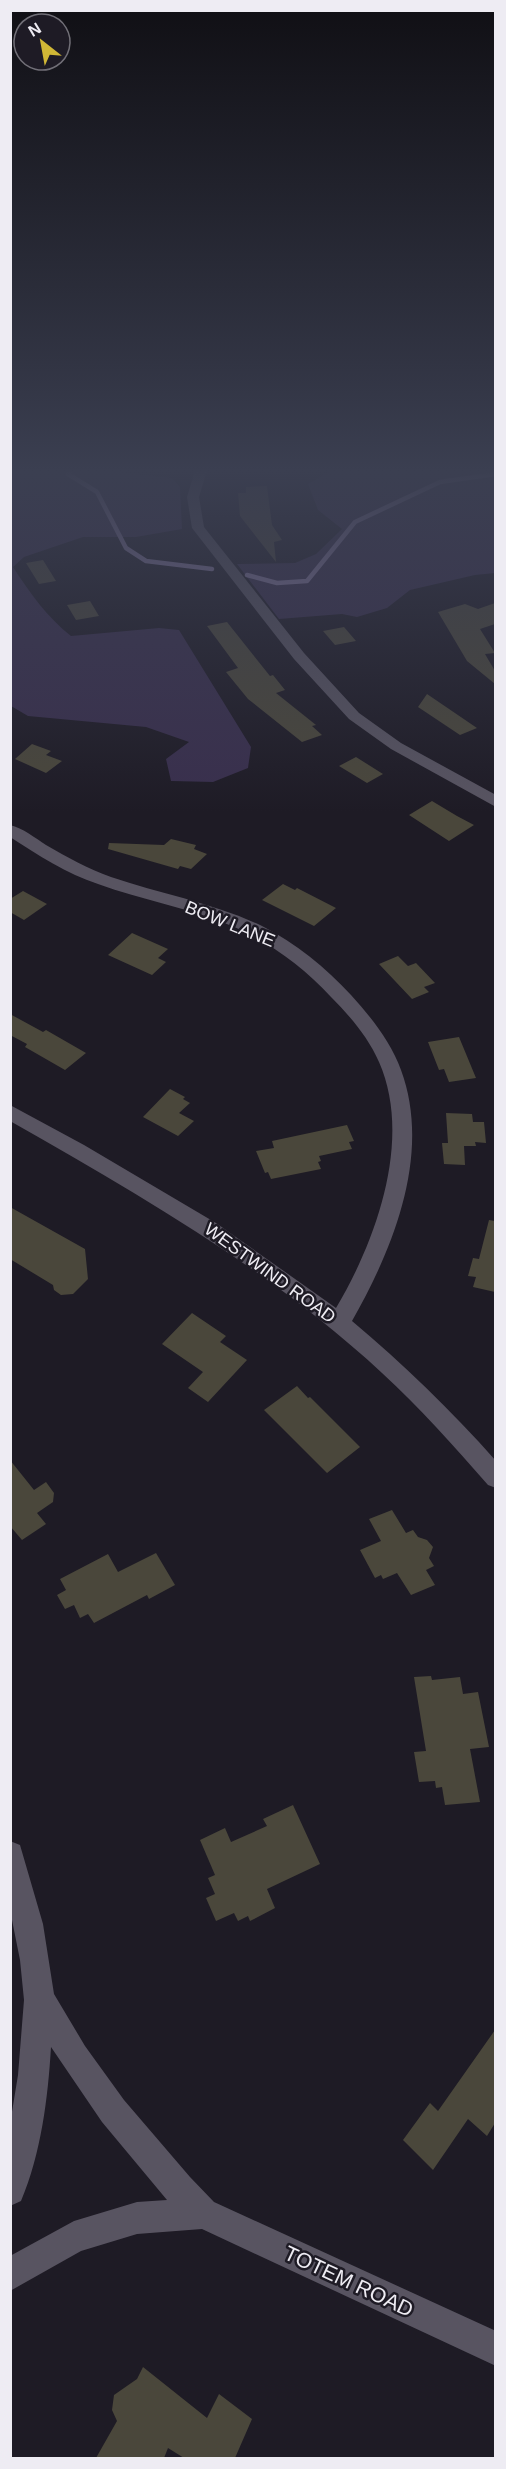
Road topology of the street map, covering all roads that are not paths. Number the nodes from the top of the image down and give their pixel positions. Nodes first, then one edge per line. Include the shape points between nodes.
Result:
1 (242, 582) edge
2 (495, 802) edge
3 (10, 830) edge
4 (10, 1112) edge
5 (339, 1323) junction
6 (495, 1478) edge
7 (10, 1855) edge
8 (39, 1997) junction
9 (10, 2190) edge
10 (203, 2213) junction
11 (10, 2275) edge
12 (495, 2349) edge

1 - 2 street via 354,716 378,735
3 - 5 street, BOW LANE via 68,865 103,880 256,930 306,963 364,1022 393,1072 401,1109 402,1147 396,1189 374,1257
4 - 5 street, WESTWIND ROAD via 202,1223
5 - 6 street, WESTWIND ROAD via 460,1433
7 - 8 street, TOTEM ROAD
8 - 9 street, TOTEM ROAD via 35,2068 24,2141
8 - 10 street, TOTEM ROAD via 67,2047 118,2120
10 - 11 street, TOTEM ROAD via 137,2218 74,2237
10 - 12 street, TOTEM ROAD

